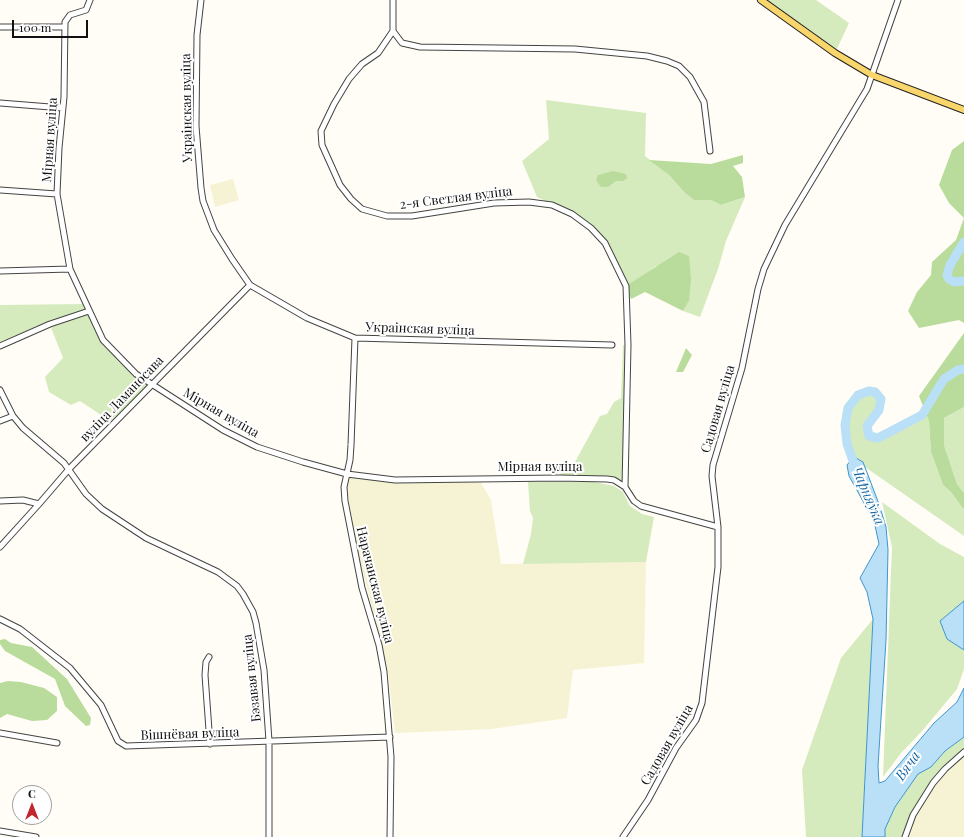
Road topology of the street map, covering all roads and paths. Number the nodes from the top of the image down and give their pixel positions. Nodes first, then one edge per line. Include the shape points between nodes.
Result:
1 (90, 0) edge
2 (201, 0) edge
3 (393, 0) edge
4 (761, 0) edge
5 (898, 0) edge
6 (65, 26) junction
7 (0, 27) edge
8 (393, 31) junction
9 (872, 75) junction
10 (0, 102) edge
11 (63, 108) junction
12 (964, 110) edge
13 (710, 150) dead end
14 (0, 190) edge
15 (57, 194) junction
16 (70, 269) junction
17 (0, 271) edge
18 (250, 285) junction
19 (89, 311) junction
20 (355, 338) junction
21 (612, 345) dead end
22 (0, 346) edge
23 (152, 384) junction
24 (0, 390) edge
25 (14, 416) junction
26 (0, 421) edge
27 (69, 469) junction
28 (347, 474) junction
29 (625, 487) junction
30 (0, 501) edge
31 (39, 504) junction
32 (718, 527) junction
33 (0, 547) edge
34 (0, 619) edge
35 (209, 658) dead end
36 (0, 733) edge
37 (390, 737) junction
38 (269, 741) junction
39 (57, 743) dead end
40 (210, 744) junction
41 (964, 752) edge
42 (0, 831) edge
43 (36, 837) edge
44 (269, 837) edge
45 (390, 837) edge
46 (624, 837) edge
47 (905, 837) edge

1 - 6 street via 86,10 70,14
2 - 18 street, Украінская вуліца via 197,35 196,126 201,188 205,208 214,230
3 - 8 street
4 - 9 main road via 835,53
5 - 9 street, Садовая вуліца
6 - 7 street
6 - 11 street, Мірная вуліца
8 - 13 street via 402,43 420,47 575,50 646,56 667,61 679,66 690,77 704,102
8 - 29 street, 2-я Светлая вуліца via 378,53 362,64 349,79 321,131 322,145 340,185 350,199 362,209 387,216 412,216 494,202 529,202 552,205 572,214 591,228 605,243 626,286 628,345
9 - 12 main road
9 - 32 street, Садовая вуліца via 858,107 818,168 785,225 764,269 742,368 713,465
10 - 11 street
11 - 15 street, Мірная вуліца
14 - 15 street
15 - 16 street, Мірная вуліца
16 - 17 street
16 - 19 street, Мірная вуліца
18 - 20 street, Украінская вуліца via 307,318
18 - 23 street, вуліца Ламаносава
19 - 22 street via 50,324
19 - 23 street, Мірная вуліца via 103,340 136,374
20 - 21 street, Украінская вуліца
20 - 28 street, Нарачанская вуліца via 351,445
23 - 27 street, вуліца Ламаносава
23 - 28 street, Мірная вуліца via 224,430 257,447
24 - 25 street, Бэзавая вуліца
25 - 26 street
25 - 27 street, Бэзавая вуліца via 23,428 58,456
27 - 31 street, вуліца Ламаносава
27 - 38 street, Бэзавая вуліца via 86,494 112,517 146,538 218,572 243,594 253,612 261,645
28 - 29 street, Мірная вуліца via 395,480 594,478 614,480
28 - 37 street, Нарачанская вуліца via 344,487 345,501 360,581 384,672
29 - 32 street via 634,501 641,506
30 - 31 street via 23,500
31 - 33 street, вуліца Ламаносава
32 - 46 street, Садовая вуліца via 718,567 700,712
34 - 40 street, Вішнёвая вуліца via 20,629 70,668 101,706 115,737 121,744 132,747
35 - 40 street via 206,662 205,675
36 - 39 street
37 - 38 street, Вішнёвая вуліца
37 - 45 street, Нарачанская вуліца
38 - 40 street, Вішнёвая вуліца
38 - 44 street, Бэзавая вуліца
41 - 47 street via 933,783 913,815
42 - 43 street

